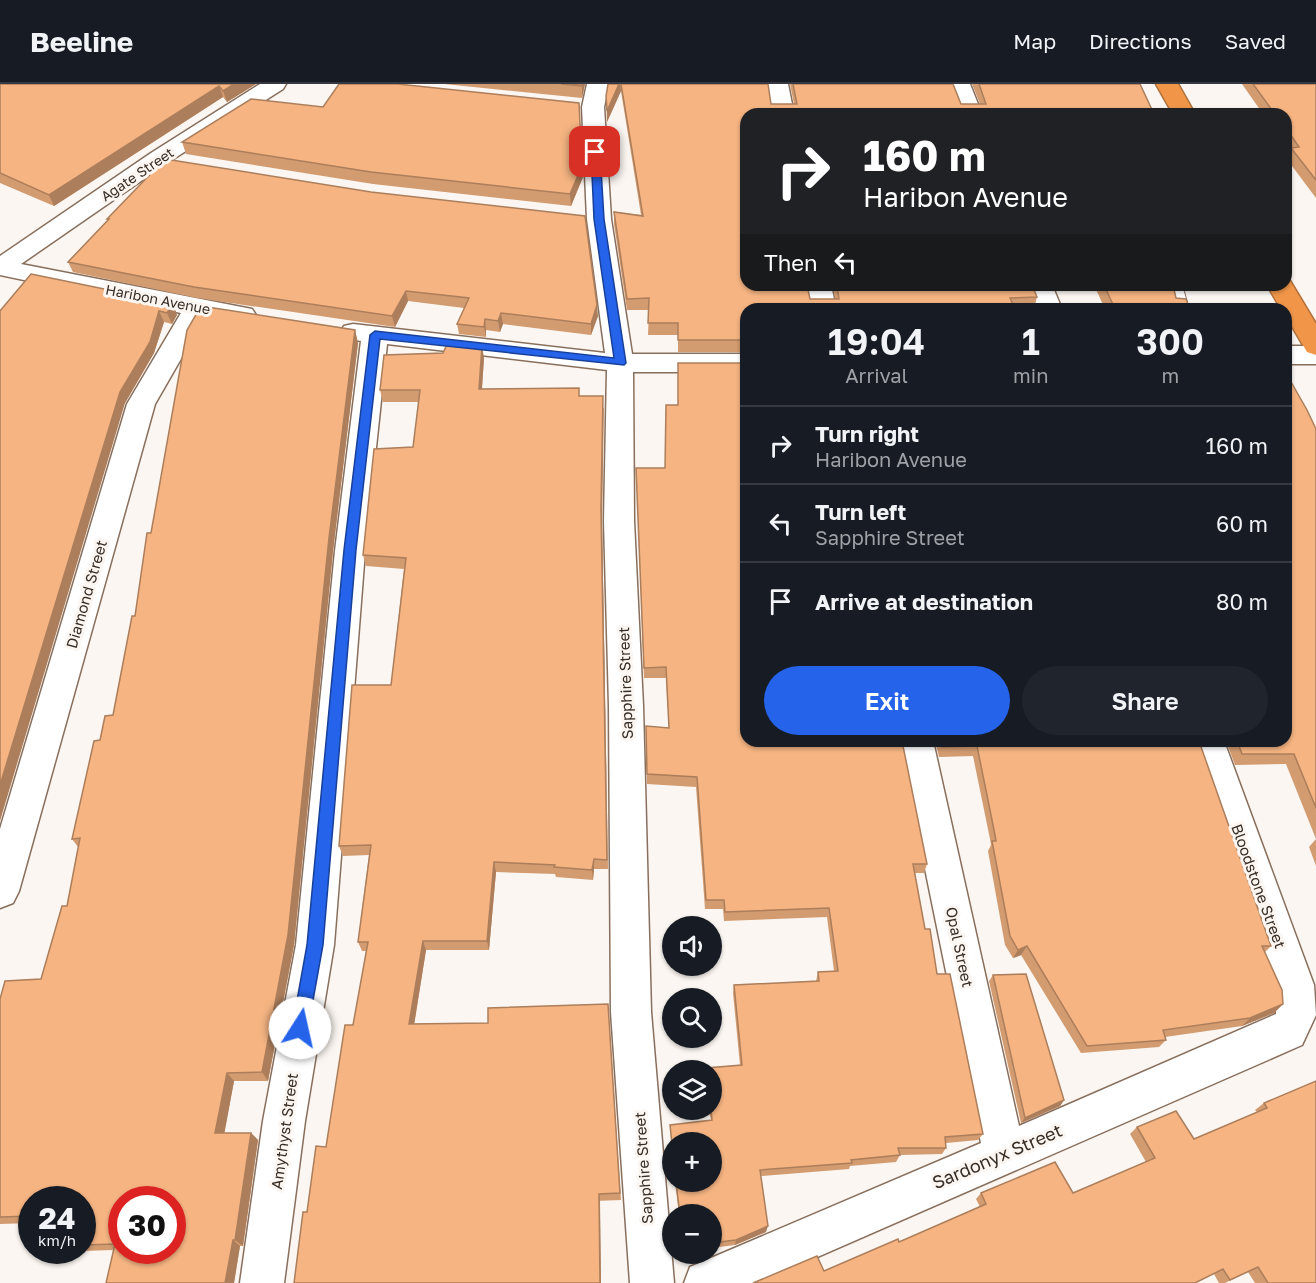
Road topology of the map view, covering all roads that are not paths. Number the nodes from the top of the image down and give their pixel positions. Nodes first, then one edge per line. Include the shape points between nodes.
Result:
1 (275, 84) edge
2 (777, 84) edge
3 (959, 84) edge
4 (1167, 84) edge
5 (587, 98) edge
6 (782, 108) edge
7 (969, 108) edge
8 (1181, 108) edge
9 (159, 158) junction
10 (195, 164) edge
11 (0, 267) edge
12 (1286, 291) edge
13 (197, 308) junction
14 (268, 318) edge
15 (1309, 321) edge
16 (328, 328) edge
17 (375, 335) junction
18 (1316, 346) edge
19 (1316, 354) edge
20 (1292, 355) edge
21 (620, 363) junction
22 (740, 363) edge
23 (1292, 368) edge
24 (1316, 368) edge
25 (917, 747) edge
26 (1209, 747) edge
27 (0, 891) edge
28 (1288, 1031) joint
29 (1004, 1153) junction
30 (262, 1283) edge
31 (652, 1283) edge
32 (706, 1283) edge

1 - 9 street, Agate Street
2 - 6 street
3 - 7 street
4 - 8 highway
5 - 21 street, Sapphire Street via 587,218
9 - 10 street
9 - 11 street, Agate Street
11 - 13 street, Haribon Avenue
12 - 15 highway
13 - 14 street, Haribon Avenue
13 - 27 street, Diamond Street via 141,404
15 - 18 highway
16 - 17 street
17 - 21 street
17 - 30 street, Amythyst Street via 350,550 315,945 284,1121
19 - 20 street
21 - 22 street
21 - 31 street, Sapphire Street via 619,521 631,1012
23 - 24 street
25 - 29 street, Opal Street
26 - 28 street, Bloodstone Street via 1295,985 1296,1019
28 - 29 street, Sardonyx Street
29 - 32 street, Sardonyx Street

